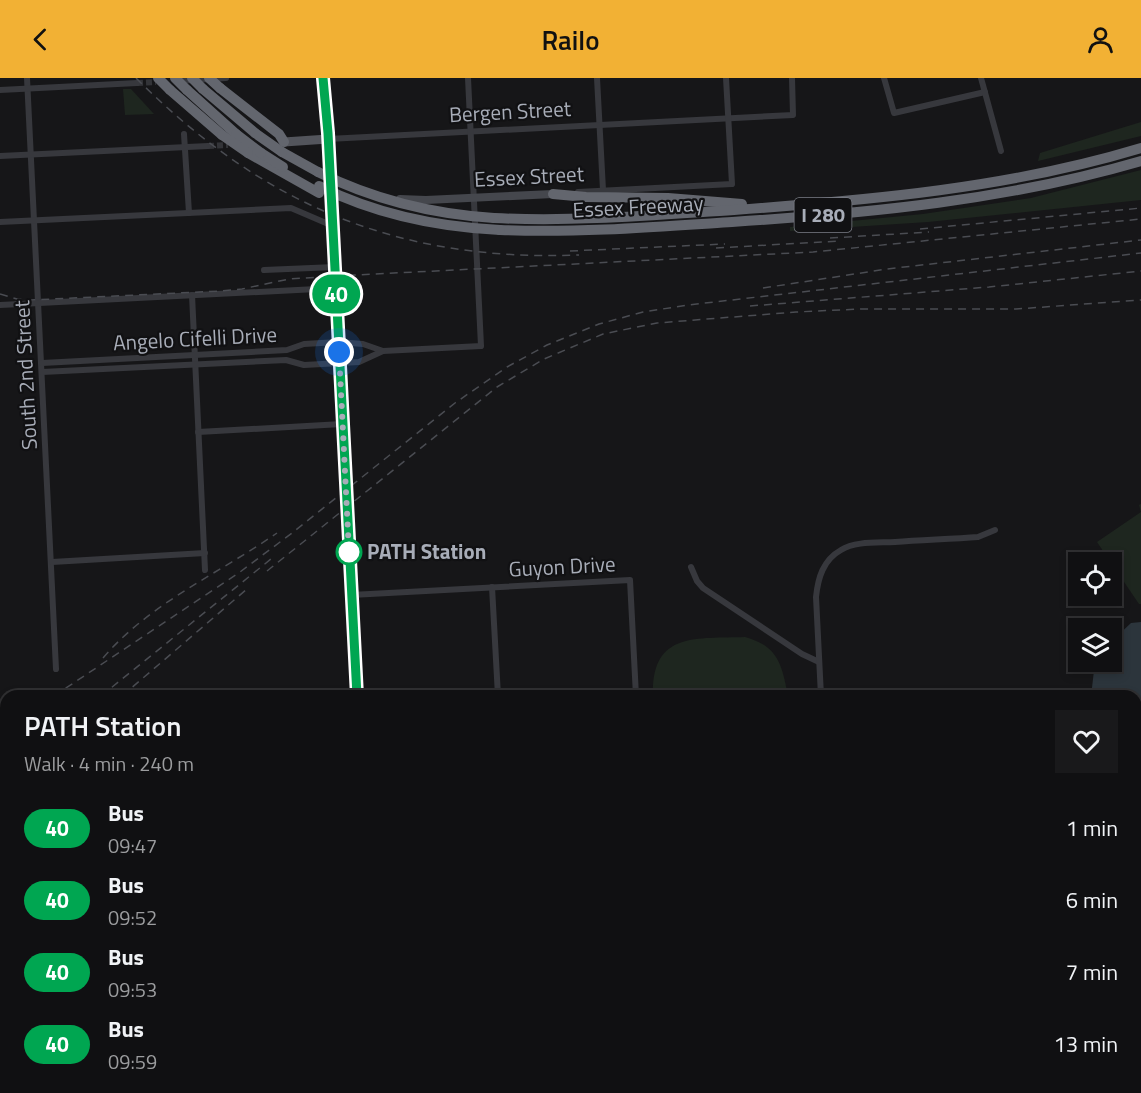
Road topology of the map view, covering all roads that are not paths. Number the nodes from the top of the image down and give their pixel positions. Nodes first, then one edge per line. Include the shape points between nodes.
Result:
1 (27, 78) edge
2 (175, 78) edge
3 (192, 78) edge
4 (209, 78) edge
5 (323, 78) edge
6 (468, 78) edge
7 (597, 78) edge
8 (726, 78) edge
9 (792, 78) edge
10 (884, 78) edge
11 (981, 78) edge
12 (157, 80) edge
13 (137, 83) dead end
14 (223, 83) edge
15 (28, 88) junction
16 (0, 90) edge
17 (985, 92) junction
18 (728, 119) junction
19 (600, 125) junction
20 (471, 132) junction
21 (184, 134) dead end
22 (328, 139) junction
23 (225, 140) junction
24 (208, 146) tunnel mouth
25 (184, 147) junction
26 (283, 147) junction
27 (1141, 148) edge
28 (1001, 151) dead end
29 (31, 155) junction
30 (0, 156) edge
31 (1141, 161) edge
32 (330, 186) joint
33 (319, 190) junction
34 (603, 190) junction
35 (553, 194) junction
36 (475, 198) junction
37 (760, 208) junction
38 (189, 213) junction
39 (34, 221) junction
40 (0, 222) edge
41 (332, 223) joint
42 (335, 267) junction
43 (264, 270) dead end
44 (336, 288) junction
45 (192, 295) junction
46 (39, 303) junction
47 (0, 305) edge
48 (338, 342) junction
49 (383, 351) junction
50 (195, 356) junction
51 (42, 363) junction
52 (339, 363) junction
53 (195, 364) junction
54 (42, 372) junction
55 (342, 426) junction
56 (198, 432) junction
57 (995, 530) dead end
58 (205, 553) junction
59 (52, 562) junction
60 (691, 567) dead end
61 (205, 570) dead end
62 (492, 587) junction
63 (351, 595) junction
64 (819, 662) junction
65 (56, 669) dead end
66 (357, 690) edge
67 (498, 690) edge
68 (636, 690) edge
69 (821, 690) edge

1 - 15 street, South 2nd Street
2 - 33 highway, Essex Freeway / I 280, bridge via 236,134
3 - 26 highway, Essex Freeway / I 280, bridge via 255,133
4 - 14 highway, bridge
5 - 22 main road
6 - 20 street
7 - 19 street
8 - 18 street
9 - 18 street, Bergen Street via 793,115
10 - 17 street via 894,113
11 - 17 street
12 - 14 street
12 - 23 highway, bridge
13 - 15 street
14 - 26 highway via 277,132
15 - 16 street
15 - 29 street, South 2nd Street
17 - 28 street
18 - 19 street, Bergen Street
18 - 34 street, Essex Street via 732,184
19 - 20 street, Bergen Street
19 - 34 street
20 - 22 street, Bergen Street
20 - 36 street
21 - 25 street
22 - 26 main road, Bergen Street
22 - 32 main road
23 - 26 street, Bergen Street
23 - 33 highway, bridge via 278,172
24 - 25 street
25 - 29 street
25 - 38 street
26 - 37 highway, Essex Freeway / I 280, bridge via 318,172 356,189 443,213 494,218 603,217
27 - 37 highway, Essex Freeway / I 280 via 982,184
29 - 30 street
29 - 39 street, South 2nd Street
31 - 33 highway, Essex Freeway / I 280, bridge via 1014,192 896,208 579,230 440,225 391,214
32 - 36 street, Essex Street via 410,200
34 - 35 street, Essex Street
35 - 36 street, Essex Street
35 - 37 highway via 676,198
36 - 49 street, Angelo Cifelli Drive via 481,346
38 - 39 street
38 - 41 street via 291,208
39 - 40 street
39 - 46 street, South 2nd Street
41 - 42 main road
42 - 43 street
42 - 44 main road
44 - 45 street
44 - 48 main road
45 - 46 street
45 - 50 street
46 - 47 street
46 - 51 street, South 2nd Street
48 - 49 street, Angelo Cifelli Drive
48 - 50 street, Angelo Cifelli Drive via 304,344 287,351
48 - 52 main road
49 - 52 street, Angelo Cifelli Drive via 363,361
50 - 51 street, Angelo Cifelli Drive
50 - 53 street
51 - 54 street, South 2nd Street
52 - 53 street, Angelo Cifelli Drive via 286,360
52 - 55 main road
53 - 54 street, Angelo Cifelli Drive
53 - 56 street
54 - 59 street, South 2nd Street
55 - 56 street
55 - 63 main road
56 - 58 street
57 - 64 street via 978,537 870,543 838,551 822,570 818,582
58 - 59 street
58 - 61 street
59 - 65 street, South 2nd Street
60 - 64 street via 703,588
62 - 63 street, Guyon Drive
62 - 67 street
62 - 68 street, Guyon Drive via 630,580
63 - 66 main road
64 - 69 street

